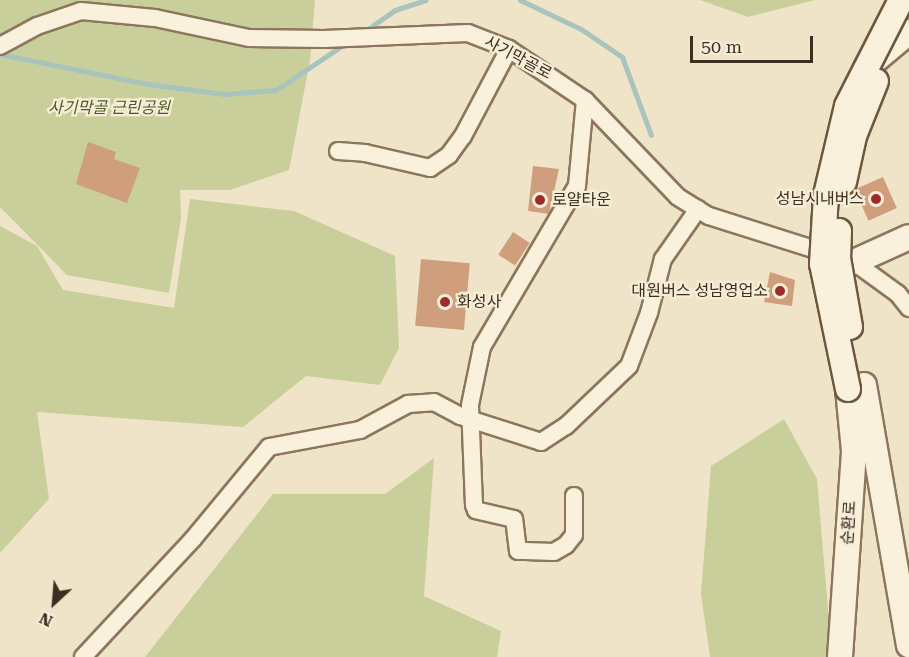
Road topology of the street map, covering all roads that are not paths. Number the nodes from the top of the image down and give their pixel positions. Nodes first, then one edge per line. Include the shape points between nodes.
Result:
1 (892, 0) edge
2 (901, 0) edge
3 (909, 19) edge
4 (909, 32) edge
5 (0, 46) edge
6 (509, 49) junction
7 (909, 49) edge
8 (867, 67) junction
9 (585, 100) junction
10 (338, 151) dead end
11 (698, 209) junction
12 (909, 237) edge
13 (826, 254) junction
14 (854, 262) junction
15 (909, 308) edge
16 (856, 387) junction
17 (465, 418) junction
18 (574, 496) dead end
19 (909, 563) edge
20 (902, 599) junction
21 (909, 645) edge
22 (83, 657) edge
23 (840, 657) edge

1 - 8 main road
2 - 16 main road, bridge via 847,105 826,195 822,264
3 - 16 main road, bridge via 867,100 844,184 838,258
4 - 8 main road
5 - 6 street, 사기막골로 via 37,26 81,11 155,18 249,38 468,33
6 - 9 street, 사기막골로
6 - 10 street via 463,136 449,155 430,168
7 - 8 main road
8 - 13 main road via 838,146
9 - 11 street, 사기막골로 via 678,197
9 - 17 street via 577,186 482,347
11 - 13 street, 사기막골로
11 - 17 street via 663,259 630,366 566,426 541,442
12 - 14 main road
13 - 14 street, 사기막골로
14 - 15 street via 898,294
16 - 20 main road
16 - 23 main road, 순환로
17 - 18 street via 476,510 514,519 518,551 554,552 566,545 574,535
17 - 22 street via 434,402 408,404 360,430 270,447 193,539
19 - 20 main road
20 - 21 main road

